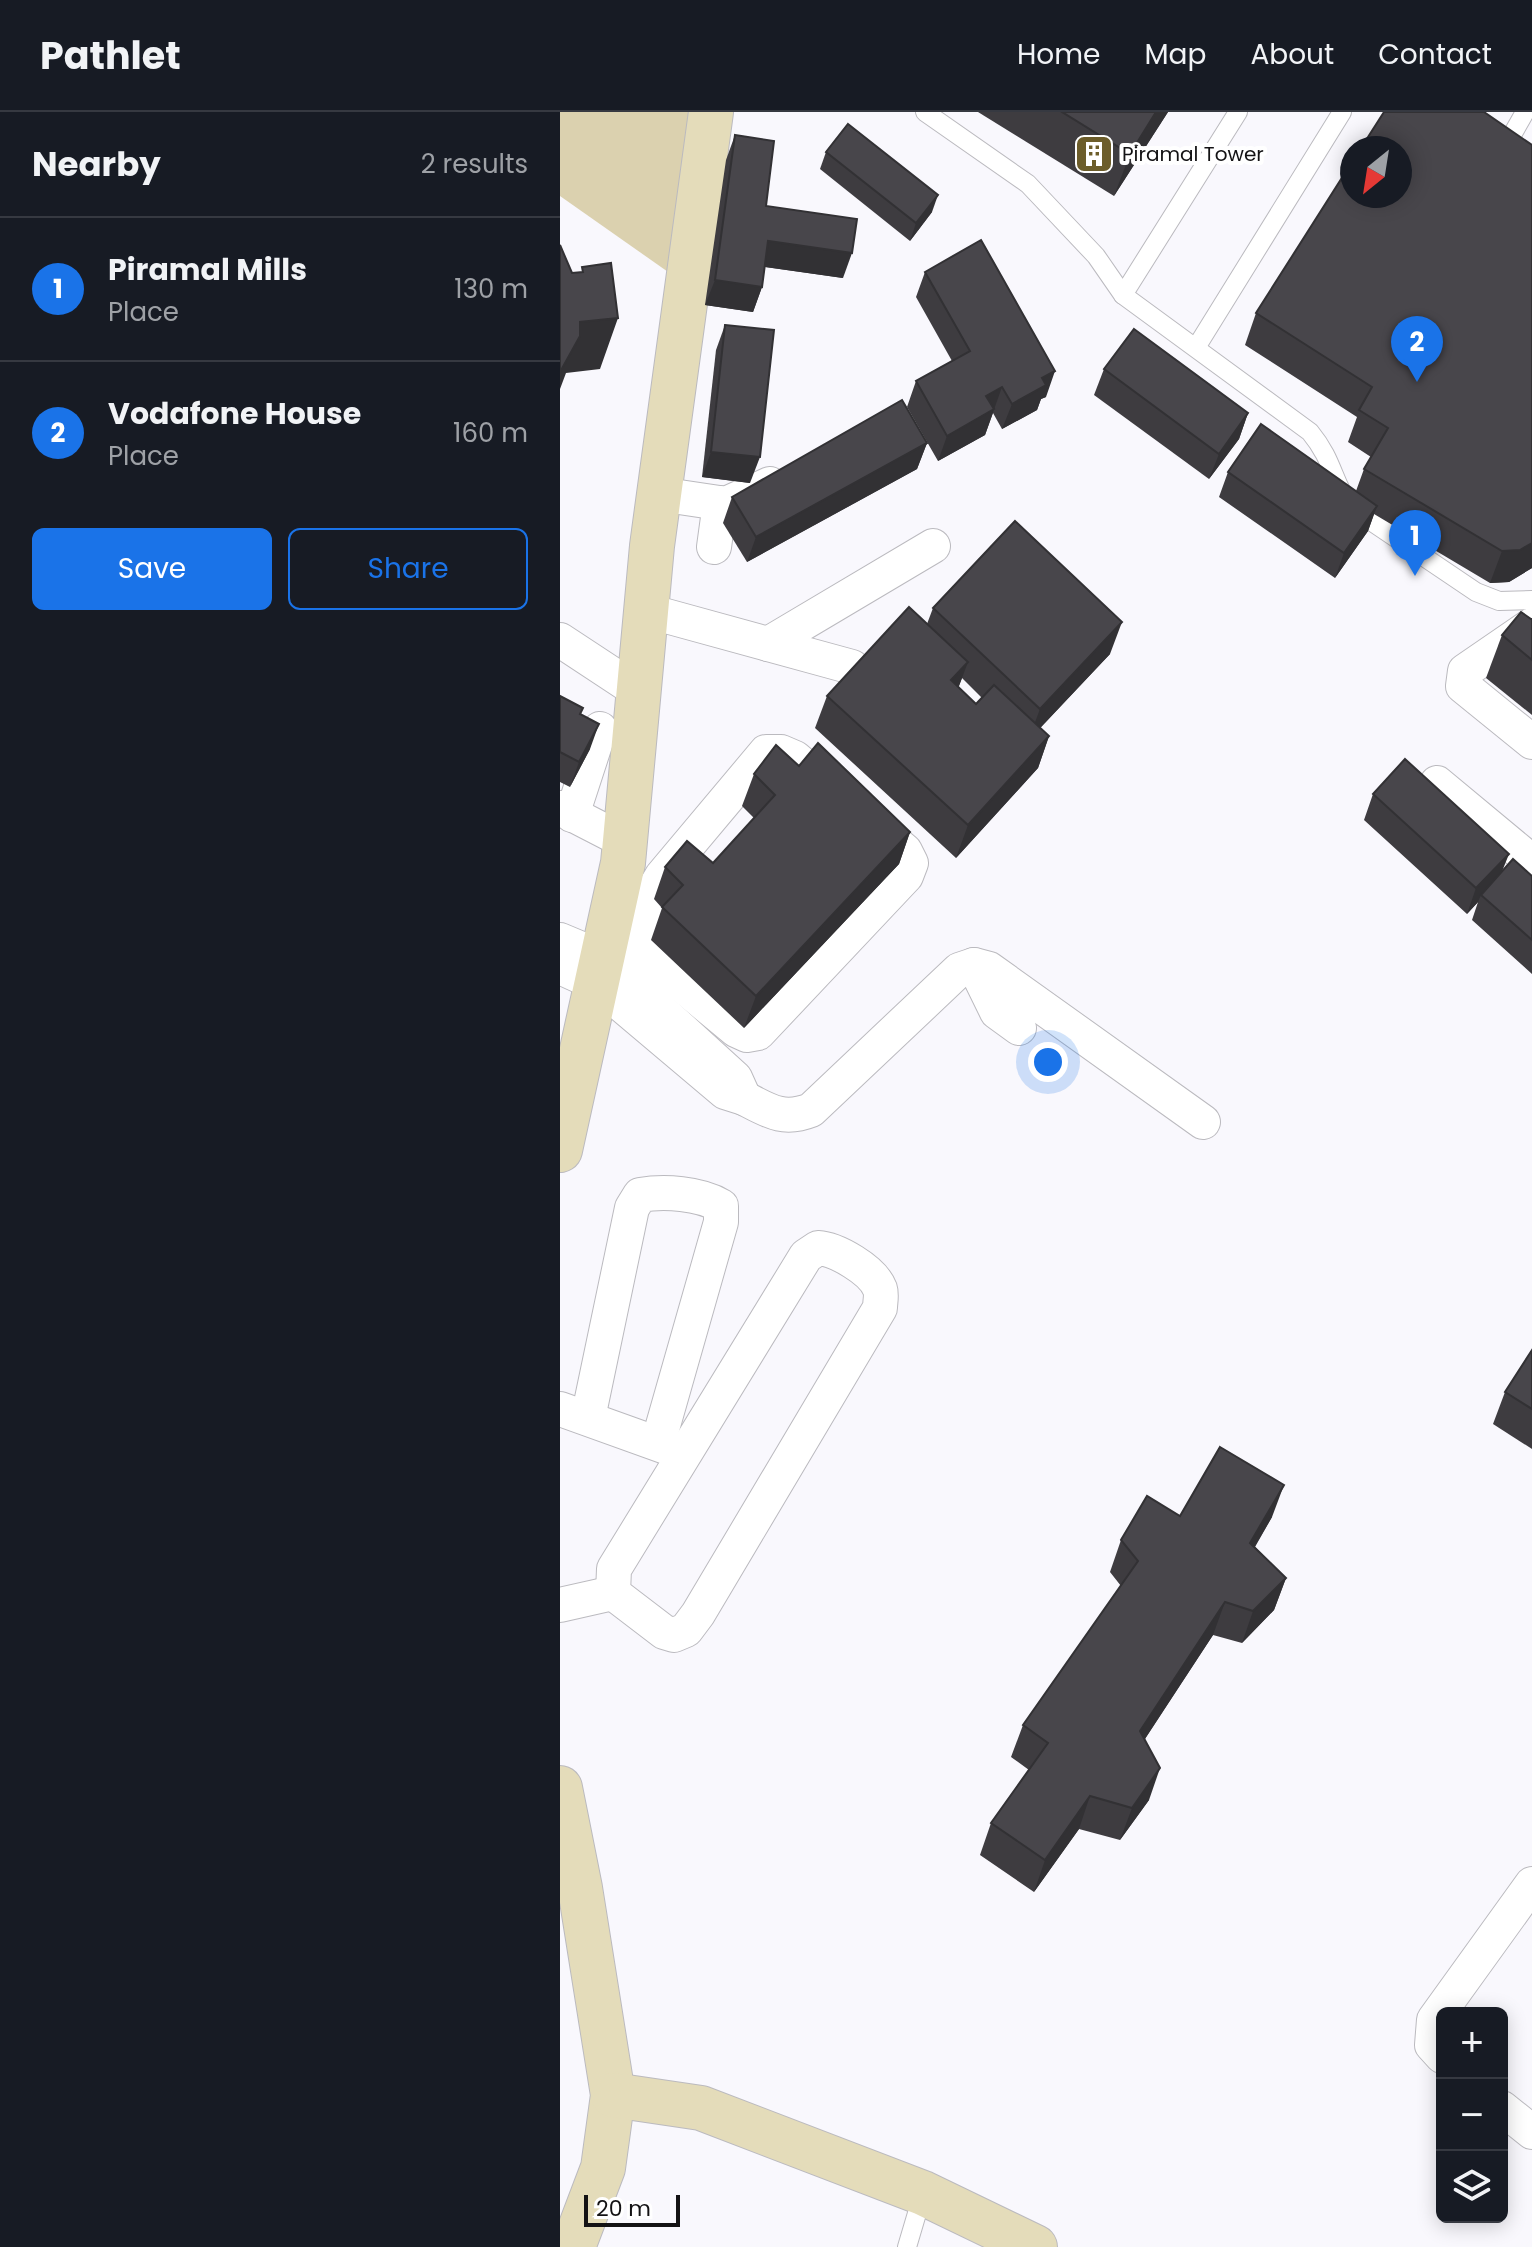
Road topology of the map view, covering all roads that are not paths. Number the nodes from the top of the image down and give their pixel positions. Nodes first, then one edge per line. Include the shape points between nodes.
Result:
1 (711, 112) edge
2 (925, 112) edge
3 (1238, 112) edge
4 (1342, 112) edge
5 (1525, 112) edge
6 (1532, 146) edge
7 (1123, 295) junction
8 (1197, 346) junction
9 (800, 467) edge
10 (659, 494) junction
11 (720, 503) junction
12 (933, 546) dead end
13 (714, 547) dead end
14 (1532, 600) edge
15 (648, 611) junction
16 (1532, 625) edge
17 (560, 640) edge
18 (768, 644) junction
19 (852, 667) edge
20 (639, 692) junction
21 (603, 730) junction
22 (1532, 742) edge
23 (1437, 783) edge
24 (566, 812) edge
25 (637, 860) junction
26 (1532, 862) edge
27 (560, 940) edge
28 (601, 958) edge
29 (974, 965) junction
30 (1019, 1028) dead end
31 (1203, 1122) dead end
32 (562, 1135) edge
33 (574, 1414) edge
34 (670, 1448) junction
35 (613, 1593) junction
36 (560, 1605) edge
37 (560, 1788) edge
38 (1532, 1884) edge
39 (1443, 2007) edge
40 (1436, 2017) edge
41 (1436, 2049) edge
42 (613, 2095) junction
43 (1508, 2113) edge
44 (1532, 2132) edge
45 (923, 2193) junction
46 (569, 2241) edge
47 (907, 2247) edge
48 (1035, 2247) edge

1 - 10 street
2 - 7 lane via 1028,184 1096,256
3 - 7 lane
4 - 8 lane
5 - 6 lane via 1506,131
7 - 8 lane
8 - 14 lane via 1310,432 1329,455 1350,507 1476,592 1499,601
9 - 11 street via 735,503
10 - 11 street
10 - 15 street
11 - 13 street
12 - 18 street
15 - 18 street
15 - 20 street
16 - 22 street via 1465,671 1462,679 1463,686
17 - 20 street
18 - 19 street
20 - 21 street
21 - 24 street
21 - 25 street
23 - 26 street
24 - 25 street
25 - 28 street
25 - 28 street via 766,752 781,752 795,758 905,851 911,863 906,876 758,1033 736,1030
27 - 28 street
28 - 29 street via 735,1078 744,1098 777,1116 811,1110 959,970
28 - 32 street
29 - 30 street via 997,1012
29 - 31 street via 989,969
33 - 34 street
33 - 34 street via 640,1195 710,1199 721,1206 721,1222
34 - 35 street via 614,1569
34 - 35 street via 806,1256 818,1248 832,1249 874,1280 881,1292 880,1308 686,1630 664,1632
35 - 36 street
37 - 42 street
38 - 39 street
40 - 41 street
42 - 45 street via 701,2108
42 - 46 street via 603,2168
43 - 44 street
45 - 47 lane
45 - 48 street

